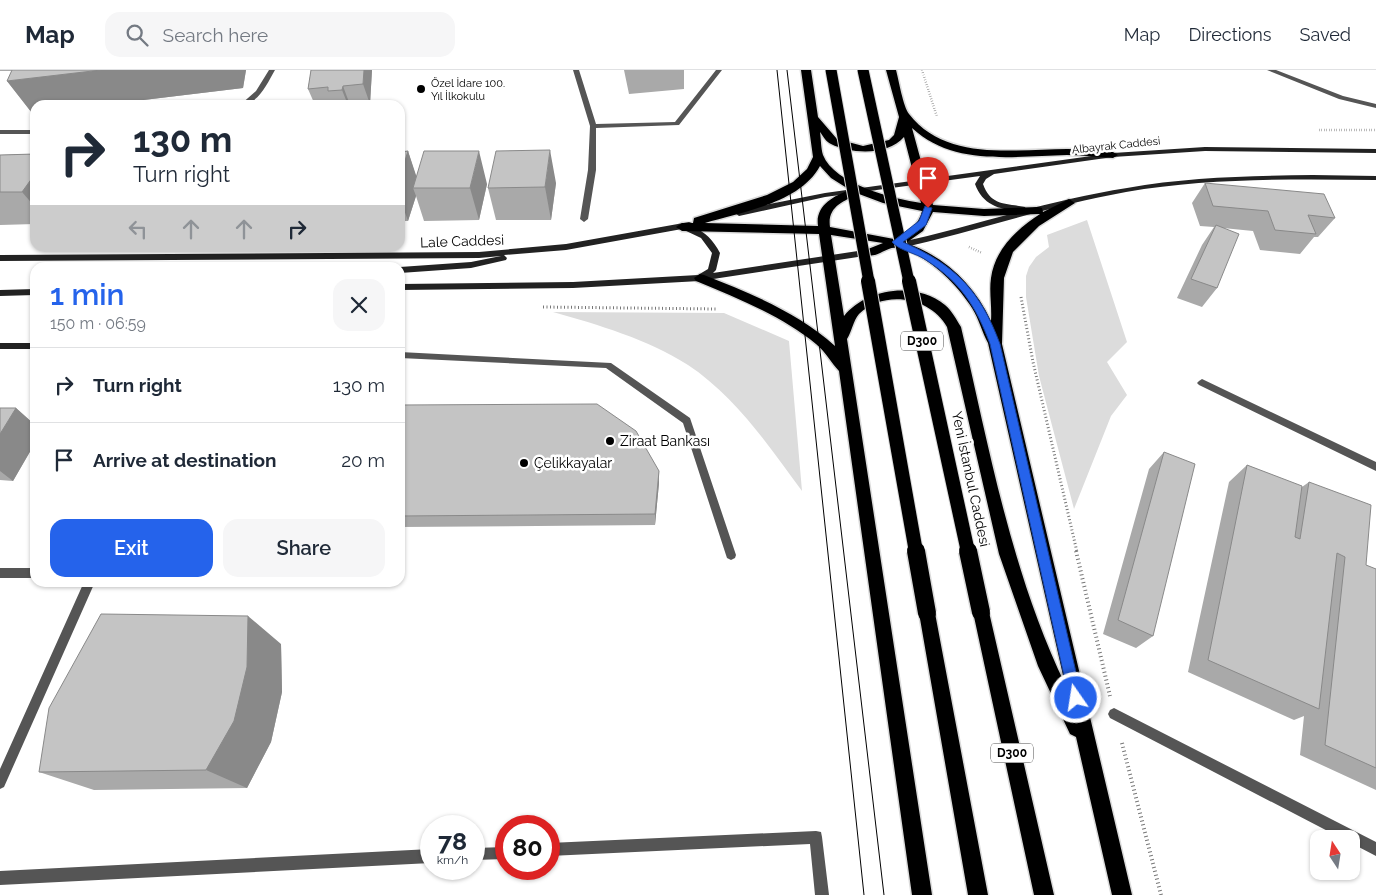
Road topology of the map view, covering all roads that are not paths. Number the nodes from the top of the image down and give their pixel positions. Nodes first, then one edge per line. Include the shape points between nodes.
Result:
1 (272, 70) edge
2 (576, 70) edge
3 (719, 70) edge
4 (806, 70) edge
5 (831, 70) edge
6 (863, 70) edge
7 (891, 70) edge
8 (1270, 70) edge
9 (249, 100) edge
10 (1376, 106) edge
11 (903, 114) junction
12 (812, 116) junction
13 (593, 126) junction
14 (0, 132) edge
15 (30, 132) edge
16 (1376, 151) edge
17 (1113, 155) junction
18 (818, 157) junction
19 (994, 172) junction
20 (1376, 178) edge
21 (922, 182) junction
22 (859, 190) junction
23 (1069, 203) junction
24 (928, 208) junction
25 (1038, 211) junction
26 (584, 219) dead end
27 (682, 226) junction
28 (824, 229) junction
29 (900, 244) junction
30 (523, 252) junction
31 (872, 252) joint
32 (0, 258) edge
33 (828, 259) junction
34 (405, 270) edge
35 (700, 278) junction
36 (405, 287) edge
37 (30, 292) edge
38 (0, 293) edge
39 (995, 344) junction
40 (0, 346) edge
41 (30, 346) edge
42 (841, 346) junction
43 (405, 354) edge
44 (844, 372) junction
45 (1202, 383) dead end
46 (1376, 468) edge
47 (732, 555) dead end
48 (0, 573) edge
49 (30, 573) edge
50 (88, 587) edge
51 (1114, 714) dead end
52 (1088, 754) junction
53 (0, 783) edge
54 (560, 849) edge
55 (1376, 849) edge
56 (420, 857) edge
57 (0, 878) edge
58 (822, 895) edge
59 (922, 895) edge
60 (978, 895) edge
61 (1044, 895) edge
62 (1122, 895) edge

1 - 9 street via 259,92
2 - 13 street
3 - 13 street via 677,124
4 - 12 highway
5 - 60 highway, D300, bridge
6 - 61 highway, Yeni İstanbul Caddesi / D300, bridge
7 - 11 highway
8 - 10 street via 1341,98
11 - 12 highway via 900,136 893,142 863,149 833,141
11 - 17 highway via 912,125 938,142 968,152
11 - 21 highway
12 - 18 highway
13 - 26 street via 592,170
14 - 15 street
16 - 17 main road, Albayrak Caddesi via 1205,149
17 - 19 main road, Albayrak Caddesi
18 - 22 highway via 835,177
18 - 27 highway via 814,169 805,179 790,188
19 - 21 main road, Albayrak Caddesi
19 - 25 main road via 983,177 979,184 986,199 998,206
20 - 23 main road via 1273,177 1191,181 1126,190
21 - 22 main road, Albayrak Caddesi
21 - 24 highway
22 - 24 highway
22 - 27 main road, Lale Caddesi via 791,201
22 - 28 highway via 831,203 825,211
23 - 25 main road
23 - 39 highway via 1026,230 1002,261 998,275
24 - 25 highway via 972,212
24 - 29 highway via 923,223
25 - 29 main road via 957,234
27 - 28 highway
27 - 30 main road, Lale Caddesi
27 - 35 main road via 696,230 710,240 716,253 712,270
28 - 29 highway
28 - 33 highway
29 - 31 highway
29 - 39 highway via 939,264 967,288 986,320
30 - 32 main road, Lale Caddesi via 392,257
30 - 34 main road via 471,264
31 - 33 main road
33 - 35 main road
33 - 42 highway
35 - 36 main road
35 - 44 highway via 740,294 804,329 832,351
37 - 38 main road
39 - 52 highway
40 - 41 main road
42 - 44 highway
42 - 52 highway via 848,318 866,302 882,297 919,298 934,304 954,327 1010,563 1047,666
43 - 47 street via 608,365 687,421
44 - 59 highway
45 - 46 street
48 - 49 street
50 - 53 street
51 - 55 street
52 - 62 highway
54 - 58 street via 816,837
56 - 57 street

